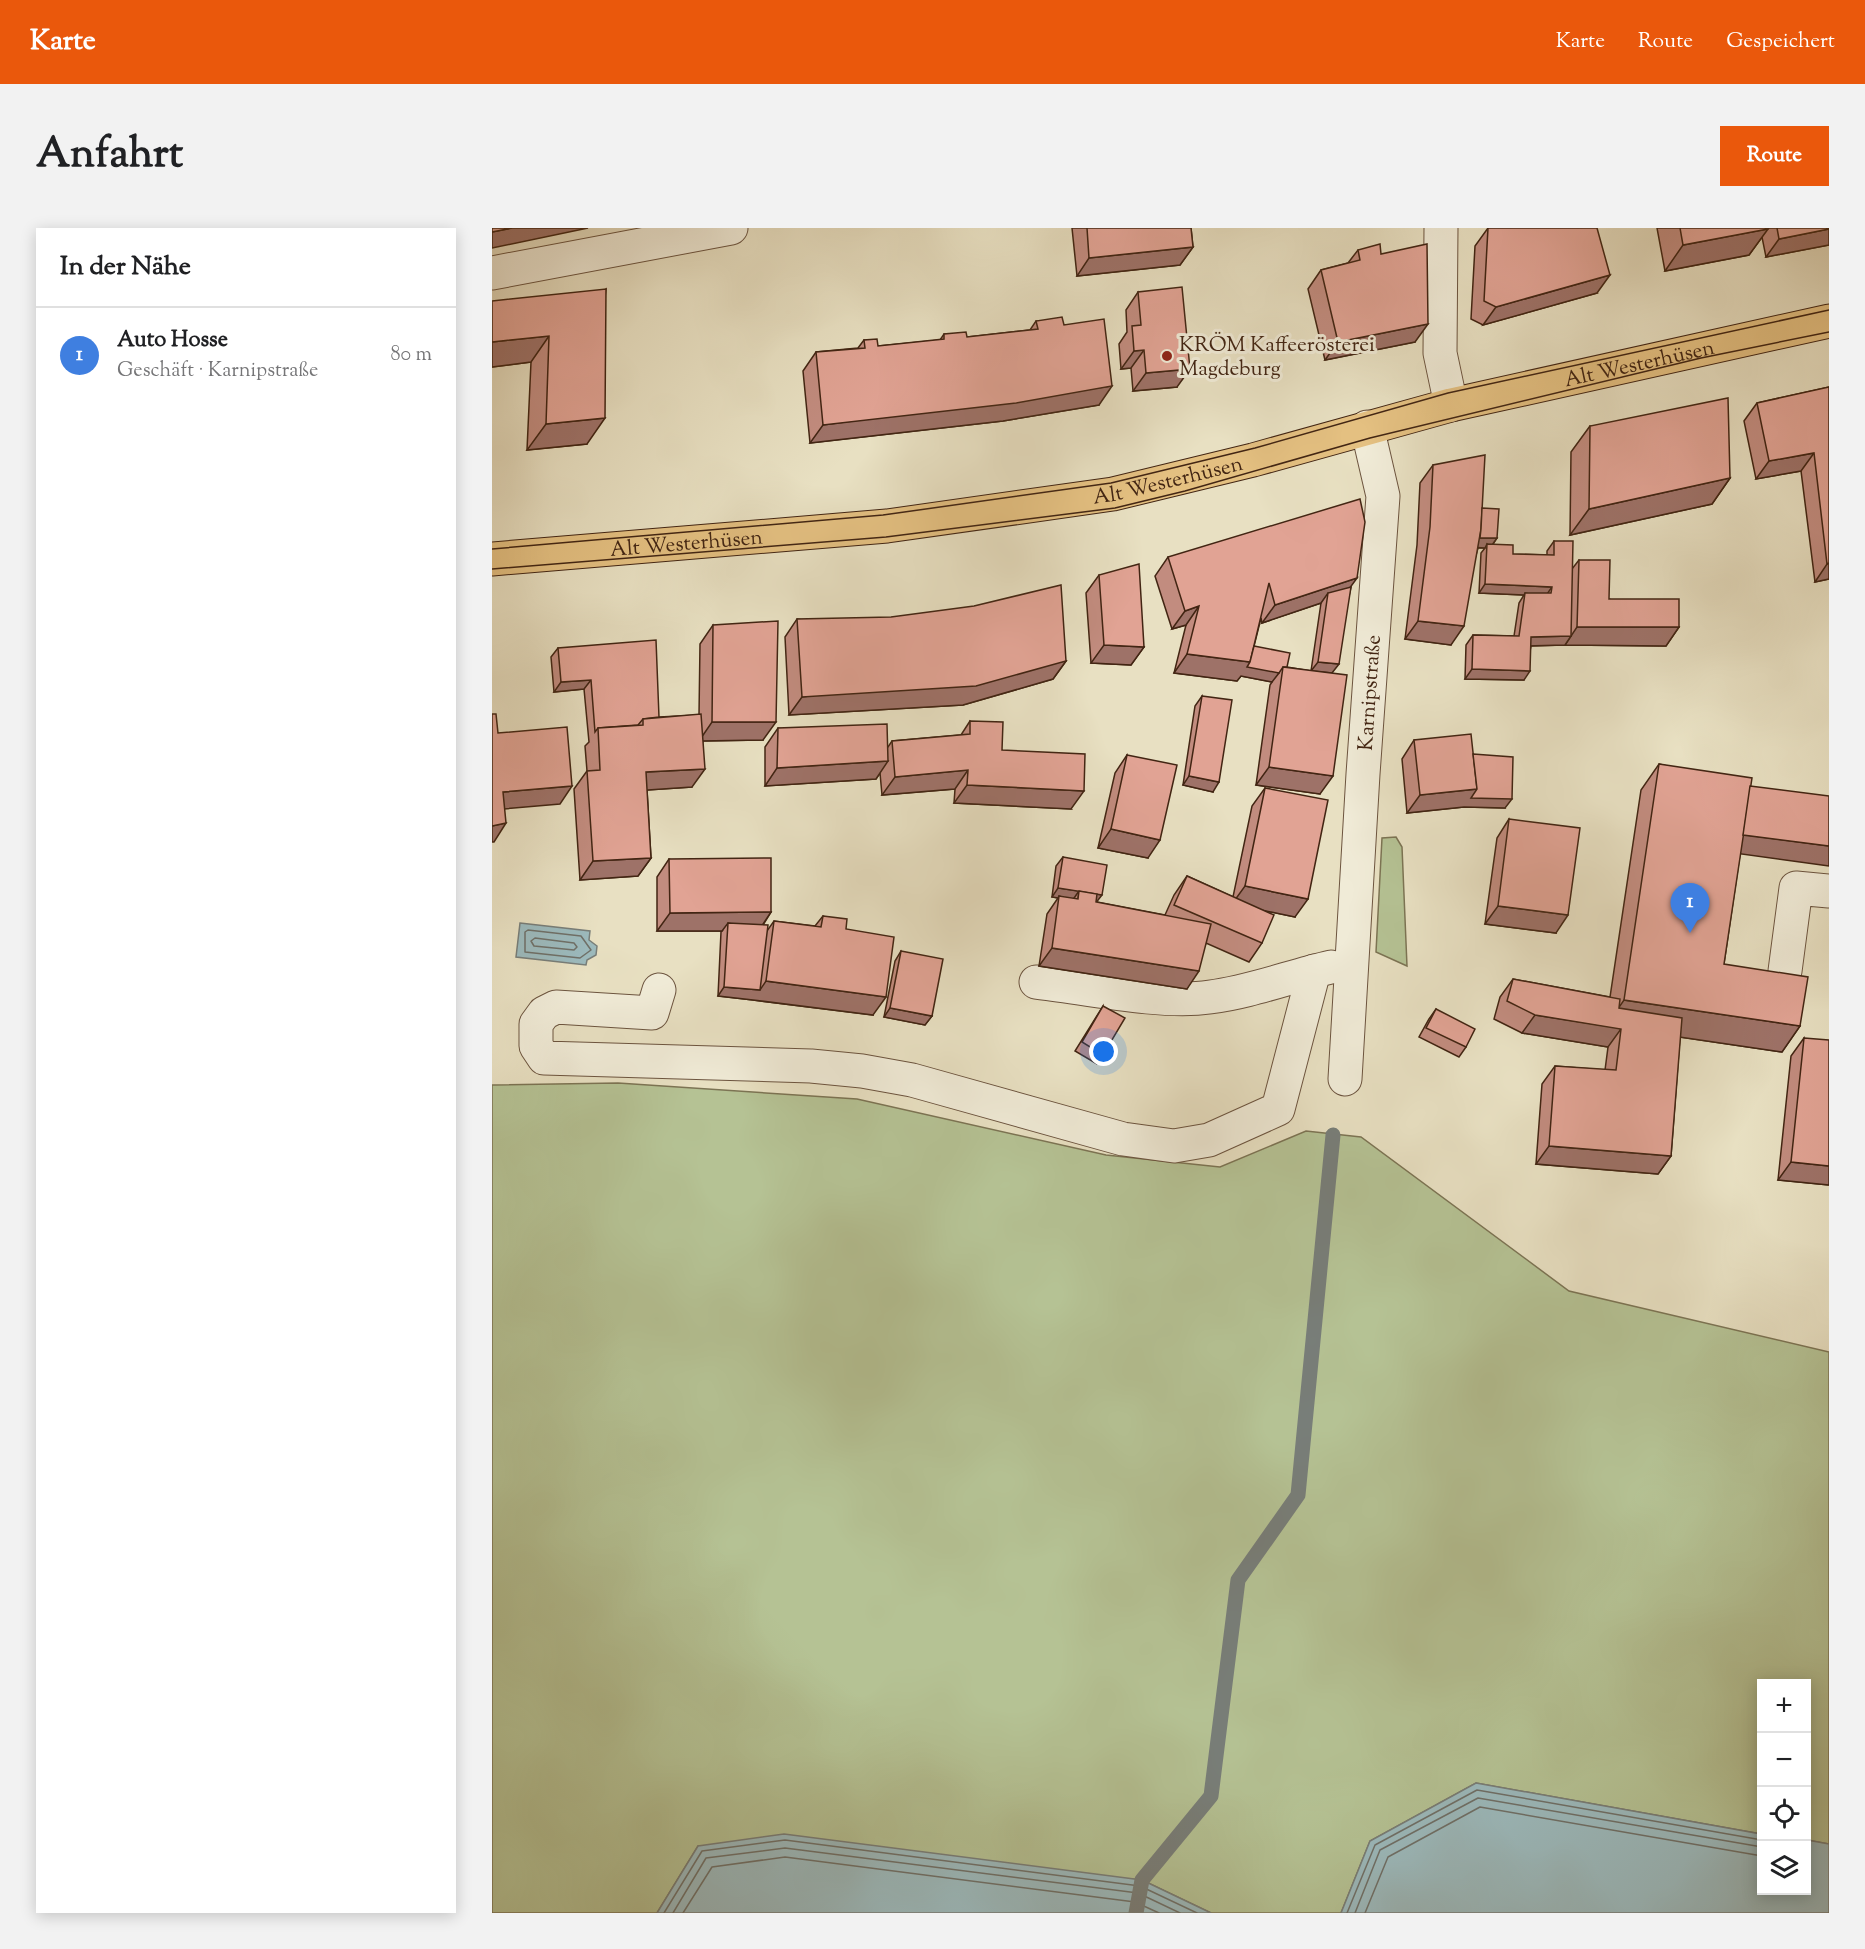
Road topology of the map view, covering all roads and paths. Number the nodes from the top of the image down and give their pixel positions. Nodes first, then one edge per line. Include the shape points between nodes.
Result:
1 (731, 228) edge
2 (1441, 228) edge
3 (492, 273) edge
4 (1829, 321) edge
5 (1451, 405) junction
6 (1367, 427) junction
7 (492, 559) edge
8 (1829, 891) edge
9 (1354, 962) junction
10 (1314, 971) junction
11 (1785, 971) edge
12 (1036, 982) dead end
13 (659, 990) dead end
14 (1345, 1079) dead end

1 - 3 street
2 - 5 street via 1440,352
4 - 5 main road, Alt Westerhüsen
5 - 6 main road, Alt Westerhüsen
6 - 7 main road, Alt Westerhüsen via 1254,460 1113,494 887,526
6 - 9 street, Karnipstraße via 1383,496
8 - 11 street via 1796,888
9 - 10 street
9 - 14 street, Karnipstraße
10 - 12 street via 1196,998
10 - 13 street via 1278,1109 1209,1140 1174,1146 1123,1139 912,1080 862,1071 811,1066 544,1059 536,1046 536,1024 548,1011 566,1007 652,1013

